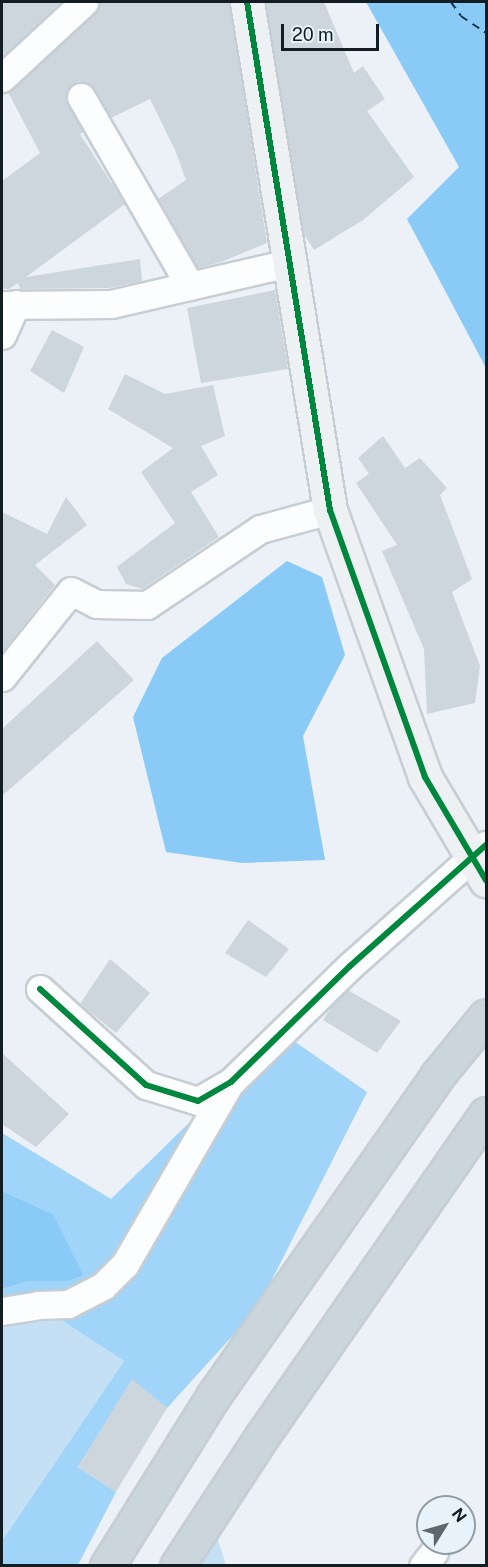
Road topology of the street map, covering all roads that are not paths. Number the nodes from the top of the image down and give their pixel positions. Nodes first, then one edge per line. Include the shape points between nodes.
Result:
1 (84, 2) edge
2 (247, 2) edge
3 (2, 78) edge
4 (81, 97) dead end
5 (288, 263) junction
6 (190, 286) junction
7 (9, 305) edge
8 (2, 335) edge
9 (330, 510) junction
10 (2, 677) edge
11 (482, 860) edge
12 (40, 989) dead end
13 (486, 1016) edge
14 (231, 1082) junction
15 (486, 1114) edge
16 (2, 1311) edge
17 (107, 1566) edge
18 (177, 1566) edge

1 - 3 street
2 - 5 street
4 - 6 street
5 - 6 street
5 - 9 street
6 - 7 street via 111,304
7 - 8 street
9 - 10 street via 260,529 147,605 96,604 71,591
9 - 11 street via 424,777
11 - 14 street via 350,966
12 - 14 street via 146,1085 198,1101
13 - 17 highway via 437,1076 214,1395
14 - 16 street via 125,1264 103,1286 68,1304
15 - 18 highway via 262,1436

